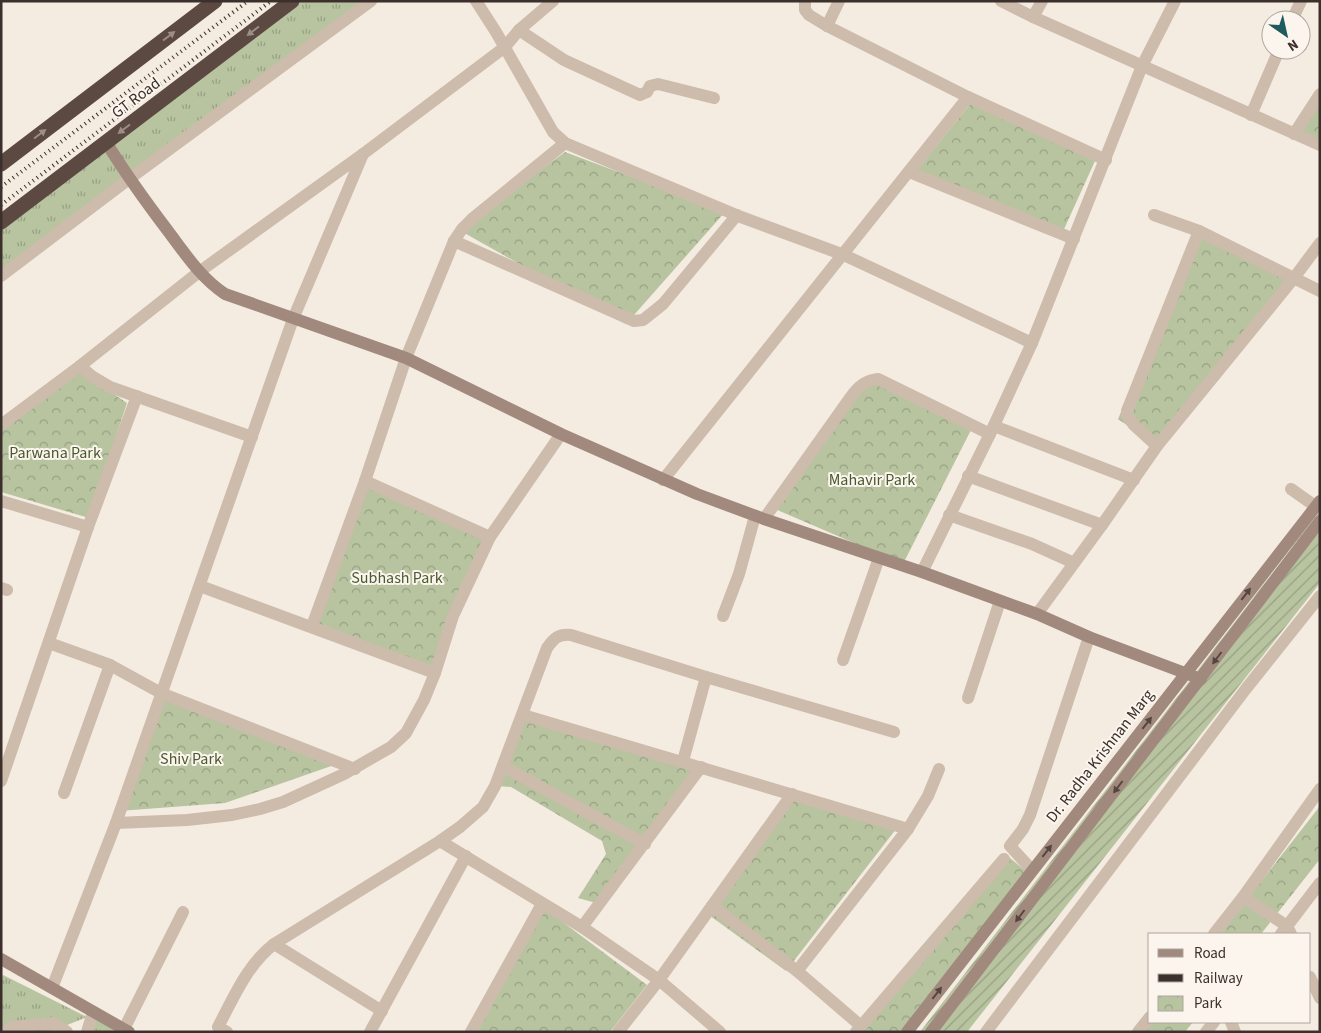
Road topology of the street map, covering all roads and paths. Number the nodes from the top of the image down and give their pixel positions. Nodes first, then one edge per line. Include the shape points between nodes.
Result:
1 (215, 1) edge
2 (292, 1) edge
3 (371, 1) edge
4 (476, 1) edge
5 (553, 1) edge
6 (805, 1) edge
7 (839, 1) edge
8 (1002, 1) edge
9 (1042, 1) edge
10 (1175, 1) edge
11 (1033, 17) junction
12 (828, 26) junction
13 (519, 30) junction
14 (505, 47) junction
15 (1275, 60) edge
16 (1142, 66) junction
17 (1320, 94) edge
18 (968, 97) junction
19 (714, 98) dead end
20 (1251, 114) junction
21 (1294, 134) junction
22 (106, 142) junction
23 (565, 143) junction
24 (1320, 146) edge
25 (363, 154) junction
26 (1106, 160) junction
27 (1, 164) edge
28 (909, 172) junction
29 (129, 179) junction
30 (737, 215) junction
31 (1154, 215) dead end
32 (1, 222) edge
33 (1199, 231) junction
34 (1074, 239) junction
35 (454, 241) junction
36 (1320, 243) edge
37 (844, 255) junction
38 (199, 272) junction
39 (1, 276) edge
40 (1294, 278) junction
41 (1320, 291) edge
42 (293, 319) junction
43 (1032, 343) junction
44 (406, 358) junction
45 (80, 366) junction
46 (137, 396) junction
47 (1, 425) edge
48 (992, 430) junction
49 (561, 434) junction
50 (252, 437) junction
51 (1157, 446) junction
52 (968, 476) junction
53 (663, 480) junction
54 (1134, 480) junction
55 (365, 481) junction
56 (1291, 489) dead end
57 (1, 501) edge
58 (1318, 504) edge
59 (949, 515) junction
60 (760, 518) junction
61 (1316, 523) edge
62 (1102, 525) junction
63 (88, 527) junction
64 (490, 537) junction
65 (879, 558) junction
66 (1074, 563) junction
67 (922, 572) junction
68 (200, 586) junction
69 (1320, 596) edge
70 (1000, 601) junction
71 (1037, 614) junction
72 (723, 616) dead end
73 (312, 626) junction
74 (1089, 637) junction
75 (49, 643) junction
76 (843, 660) dead end
77 (110, 665) junction
78 (435, 673) junction
79 (1185, 673) junction
80 (706, 677) junction
81 (1200, 679) junction
82 (161, 693) junction
83 (968, 698) dead end
84 (523, 715) junction
85 (894, 732) dead end
86 (683, 762) junction
87 (504, 767) junction
88 (701, 767) junction
89 (355, 769) junction
90 (939, 769) dead end
91 (1, 781) edge
92 (1320, 789) edge
93 (64, 793) dead end
94 (792, 794) junction
95 (116, 823) junction
96 (908, 828) junction
97 (440, 840) junction
98 (645, 844) junction
99 (466, 856) junction
100 (1004, 860) dead end
101 (1032, 870) junction
102 (1320, 883) edge
103 (1243, 897) junction
104 (542, 904) junction
105 (712, 906) junction
106 (183, 912) dead end
107 (582, 927) junction
108 (1286, 932) edge
109 (1215, 933) edge
110 (274, 944) junction
111 (3, 964) edge
112 (797, 972) junction
113 (1311, 979) edge
114 (659, 980) junction
115 (52, 988) junction
116 (1320, 998) edge
117 (382, 1011) junction
118 (94, 1012) junction
119 (1148, 1020) edge
120 (858, 1029) edge
121 (127, 1030) edge
122 (5, 1032) edge
123 (67, 1032) edge
124 (87, 1032) edge
125 (227, 1032) edge
126 (370, 1032) edge
127 (471, 1032) edge
128 (618, 1032) edge
129 (720, 1032) edge
130 (907, 1032) edge
131 (931, 1032) edge
132 (986, 1032) edge
133 (1138, 1032) edge

27 -> 1 highway, GT Road
2 -> 22 highway, GT Road
3 - 29 street
4 - 14 street
5 - 13 street
6 - 12 street via 804,10 809,16
7 - 12 street
8 - 11 street
9 - 11 street
10 - 16 street
11 - 16 street
12 - 18 street
13 - 14 street
13 - 19 street via 564,60 640,95 658,84
14 - 23 street via 553,132
14 - 25 street
15 - 20 street
16 - 20 street
16 - 26 street
17 - 21 street
18 - 26 street
18 - 28 street
20 - 21 street
21 - 24 street
22 - 29 street
22 - 32 highway, GT Road
23 - 30 street
23 - 35 street via 472,219
25 - 38 street
25 - 42 street
26 - 34 street
28 - 34 street
28 - 37 street
29 - 38 street
29 - 39 street
30 - 35 street via 663,304 643,320 634,321
30 - 37 street
31 - 33 street
33 - 40 street
33 - 51 street via 1127,415
34 - 43 street
35 - 44 street
36 - 40 street
37 - 43 street
37 - 53 street
38 - 42 street via 226,294
38 - 45 street
40 - 41 street
40 - 51 street
42 - 44 street
42 - 50 street
43 - 48 street
44 - 49 street
44 - 55 street
45 - 46 street via 110,387
45 - 47 street
46 - 50 street
46 - 63 street
48 - 52 street
48 - 54 street
48 - 60 street via 878,378 869,380 859,386
49 - 53 street
49 - 64 street
50 - 68 street
51 - 54 street
52 - 59 street
52 - 62 street
53 - 60 street
54 - 62 street
55 - 64 street
55 - 73 street
56 - 58 street
57 - 63 street
58 - 61 street, Dr. Radha Krishnan Marg
59 - 66 street via 1032,544
59 - 67 street
60 - 65 street
60 - 72 street
79 -> 61 street, Dr. Radha Krishnan Marg
61 -> 81 street
62 - 66 street
63 - 75 street
64 - 78 street via 453,616
65 - 67 street
65 - 76 street
66 - 71 street
67 - 70 street
68 - 73 street
68 - 82 street
69 - 132 street
70 - 71 street
70 - 83 street
71 - 74 street
73 - 78 street
74 - 79 street
74 - 101 street via 1030,815 1010,846
75 - 77 street
75 - 91 street
77 - 82 street
77 - 93 street
78 - 89 street via 406,733 391,747
79 - 81 street
101 -> 79 street, Dr. Radha Krishnan Marg
80 - 84 street via 571,635 561,635 554,638 547,648
80 - 85 street
80 - 86 street
81 -> 131 street
82 - 89 street
82 - 95 street
84 - 86 street
84 - 87 street
86 - 88 street
87 - 97 street via 483,807
87 - 98 street
88 - 94 street
88 - 98 street
89 - 95 street via 283,802 232,815
90 - 96 street via 928,796
92 - 103 street
94 - 96 street
94 - 105 street
95 - 115 street
96 - 112 street
97 - 99 street
97 - 110 street
98 - 107 street
99 - 104 street
99 - 117 street
100 - 120 street
130 -> 101 street, Dr. Radha Krishnan Marg
102 - 108 street
103 - 108 street
103 - 109 street
104 - 107 street
104 - 127 street
105 - 112 street
105 - 114 street
106 - 121 street
107 - 114 street
110 - 117 street
110 - 125 street via 252,965 218,1027
111 - 115 street
112 - 120 street
113 - 116 street
114 - 128 street
114 - 129 street
115 - 118 street
117 - 126 street
118 - 121 street
118 - 124 street
119 - 133 street
122 - 123 street via 12,1028 54,1023

